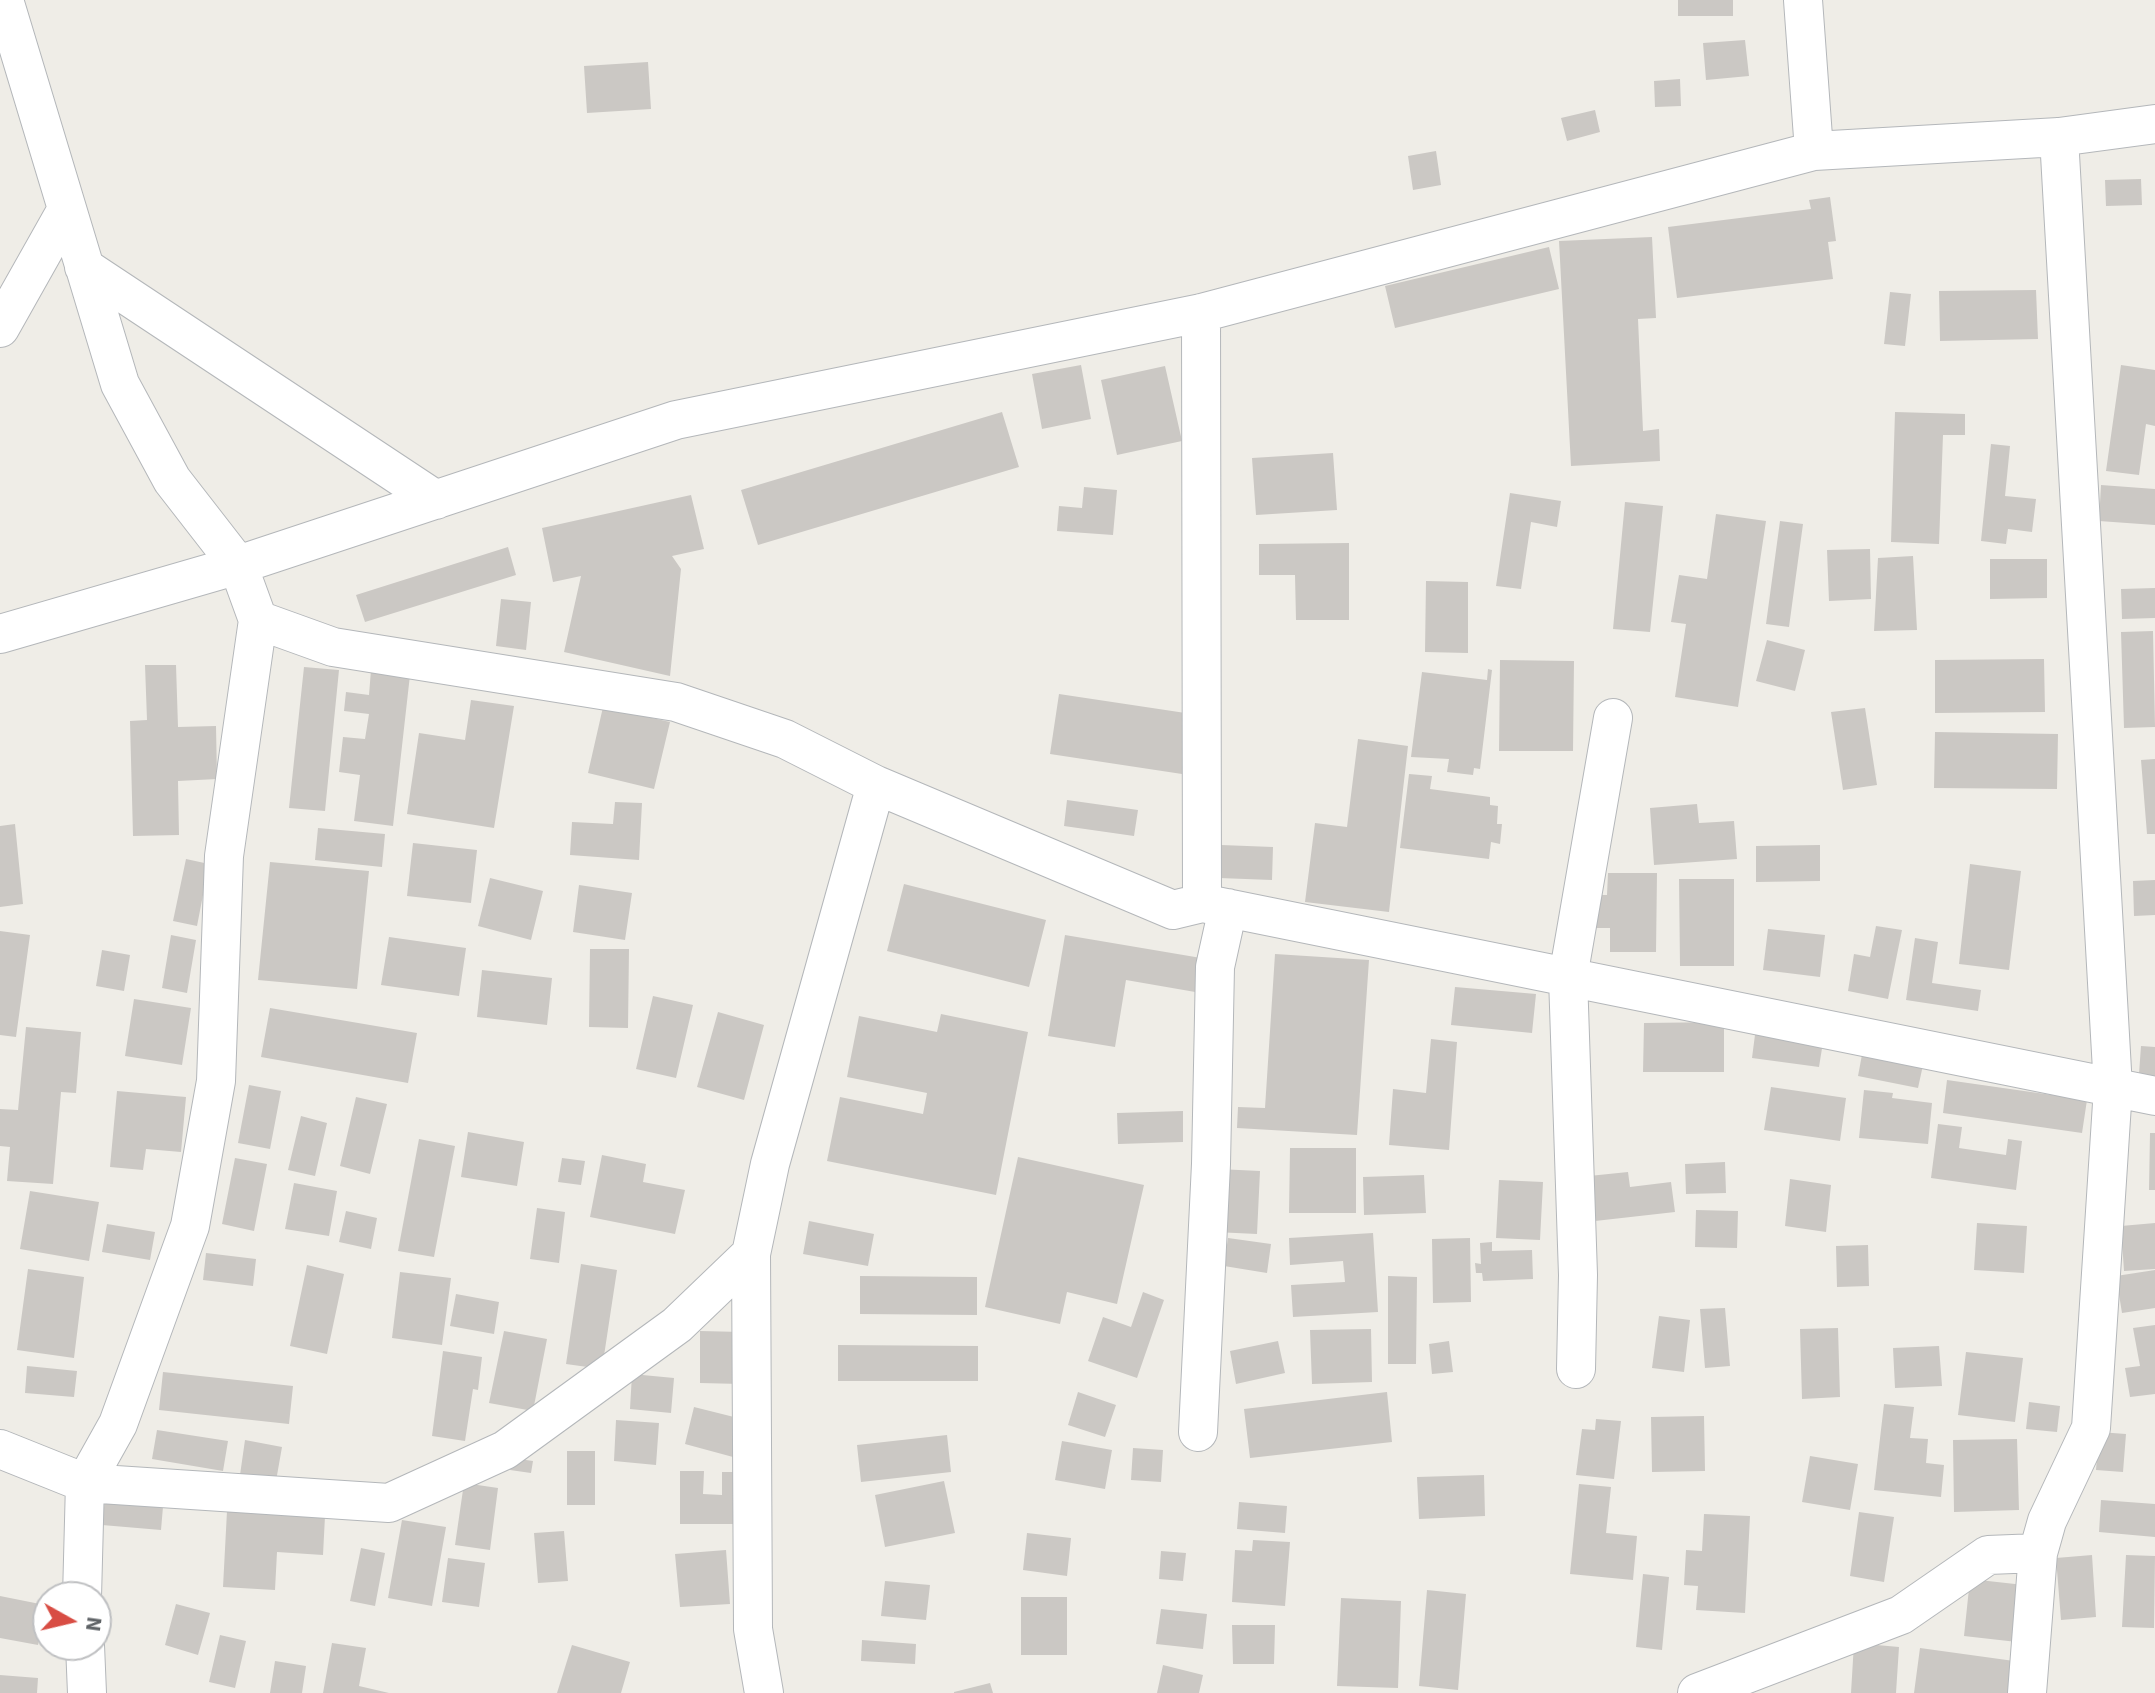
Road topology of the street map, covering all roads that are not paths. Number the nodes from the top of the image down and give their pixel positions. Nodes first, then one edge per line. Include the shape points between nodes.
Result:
1 (4, 0) edge
2 (1803, 0) edge
3 (2155, 124) edge
4 (2059, 137) junction
5 (1814, 151) junction
6 (67, 209) junction
7 (84, 267) junction
8 (1201, 313) junction
9 (0, 328) edge
10 (436, 500) junction
11 (238, 565) junction
12 (258, 620) junction
13 (0, 634) edge
14 (1613, 718) dead end
15 (876, 785) junction
16 (1215, 906) junction
17 (1568, 977) junction
18 (2113, 1088) junction
19 (2155, 1096) edge
20 (751, 1254) junction
21 (1576, 1369) dead end
22 (1198, 1432) dead end
23 (0, 1449) edge
24 (85, 1483) junction
25 (2038, 1553) junction
26 (82, 1581) edge
27 (86, 1661) edge
28 (87, 1693) edge
29 (764, 1693) edge
30 (1697, 1693) edge
31 (2027, 1693) edge

1 - 6 street
2 - 5 street
3 - 4 street
4 - 5 street
4 - 18 street
5 - 8 street
6 - 7 street
6 - 9 street
7 - 10 street
7 - 11 street via 120,384 172,480
8 - 10 street via 676,420
8 - 16 street
10 - 11 street
11 - 12 street
11 - 13 street
12 - 15 street via 333,647 676,702 785,739
12 - 24 street via 224,856 216,1081 190,1226 118,1424
14 - 17 street
15 - 16 street via 1173,910
15 - 20 street via 770,1164
16 - 17 street
16 - 22 street via 1211,1164
17 - 18 street
17 - 21 street
18 - 19 street
18 - 25 street via 2091,1428 2047,1521
20 - 24 street via 677,1325 505,1450 389,1503
20 - 29 street via 753,1629
23 - 24 street
24 - 26 street
25 - 30 street via 1988,1555 1901,1615
25 - 31 street
27 - 28 street

